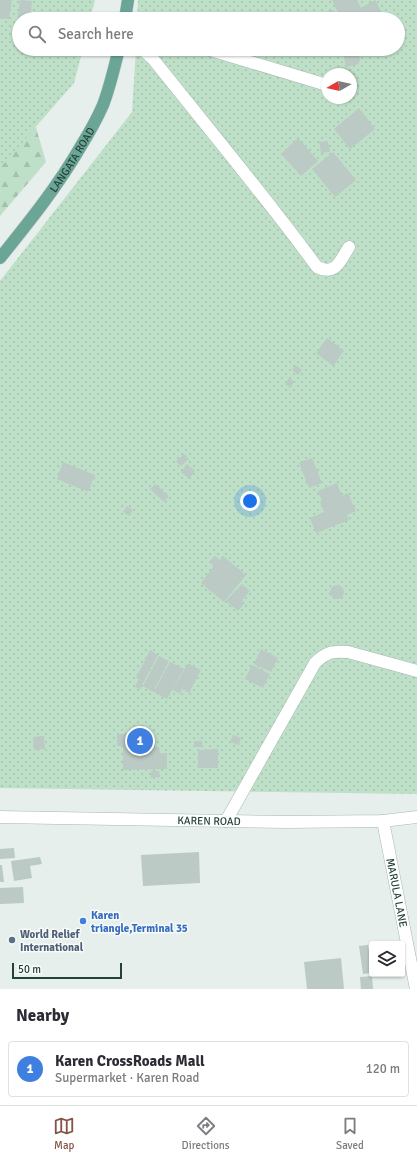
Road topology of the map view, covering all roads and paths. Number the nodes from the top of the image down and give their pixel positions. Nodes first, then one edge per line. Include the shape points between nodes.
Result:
1 (128, 0) edge
2 (126, 12) edge
3 (117, 56) edge
4 (150, 56) edge
5 (230, 56) edge
6 (321, 83) edge
7 (349, 247) dead end
8 (0, 258) edge
9 (417, 671) edge
10 (0, 817) edge
11 (417, 817) edge
12 (226, 821) junction
13 (382, 821) junction
14 (416, 989) edge

1 - 2 main road
3 - 8 main road, LANGATA ROAD via 102,106 74,159 40,209
4 - 7 street via 276,211 317,267 325,271 332,270
5 - 6 street
9 - 12 street via 348,652 336,651 324,655 315,663
10 - 12 street, KAREN ROAD
11 - 13 street, KAREN ROAD
12 - 13 street, KAREN ROAD
13 - 14 street, MARULA LANE

